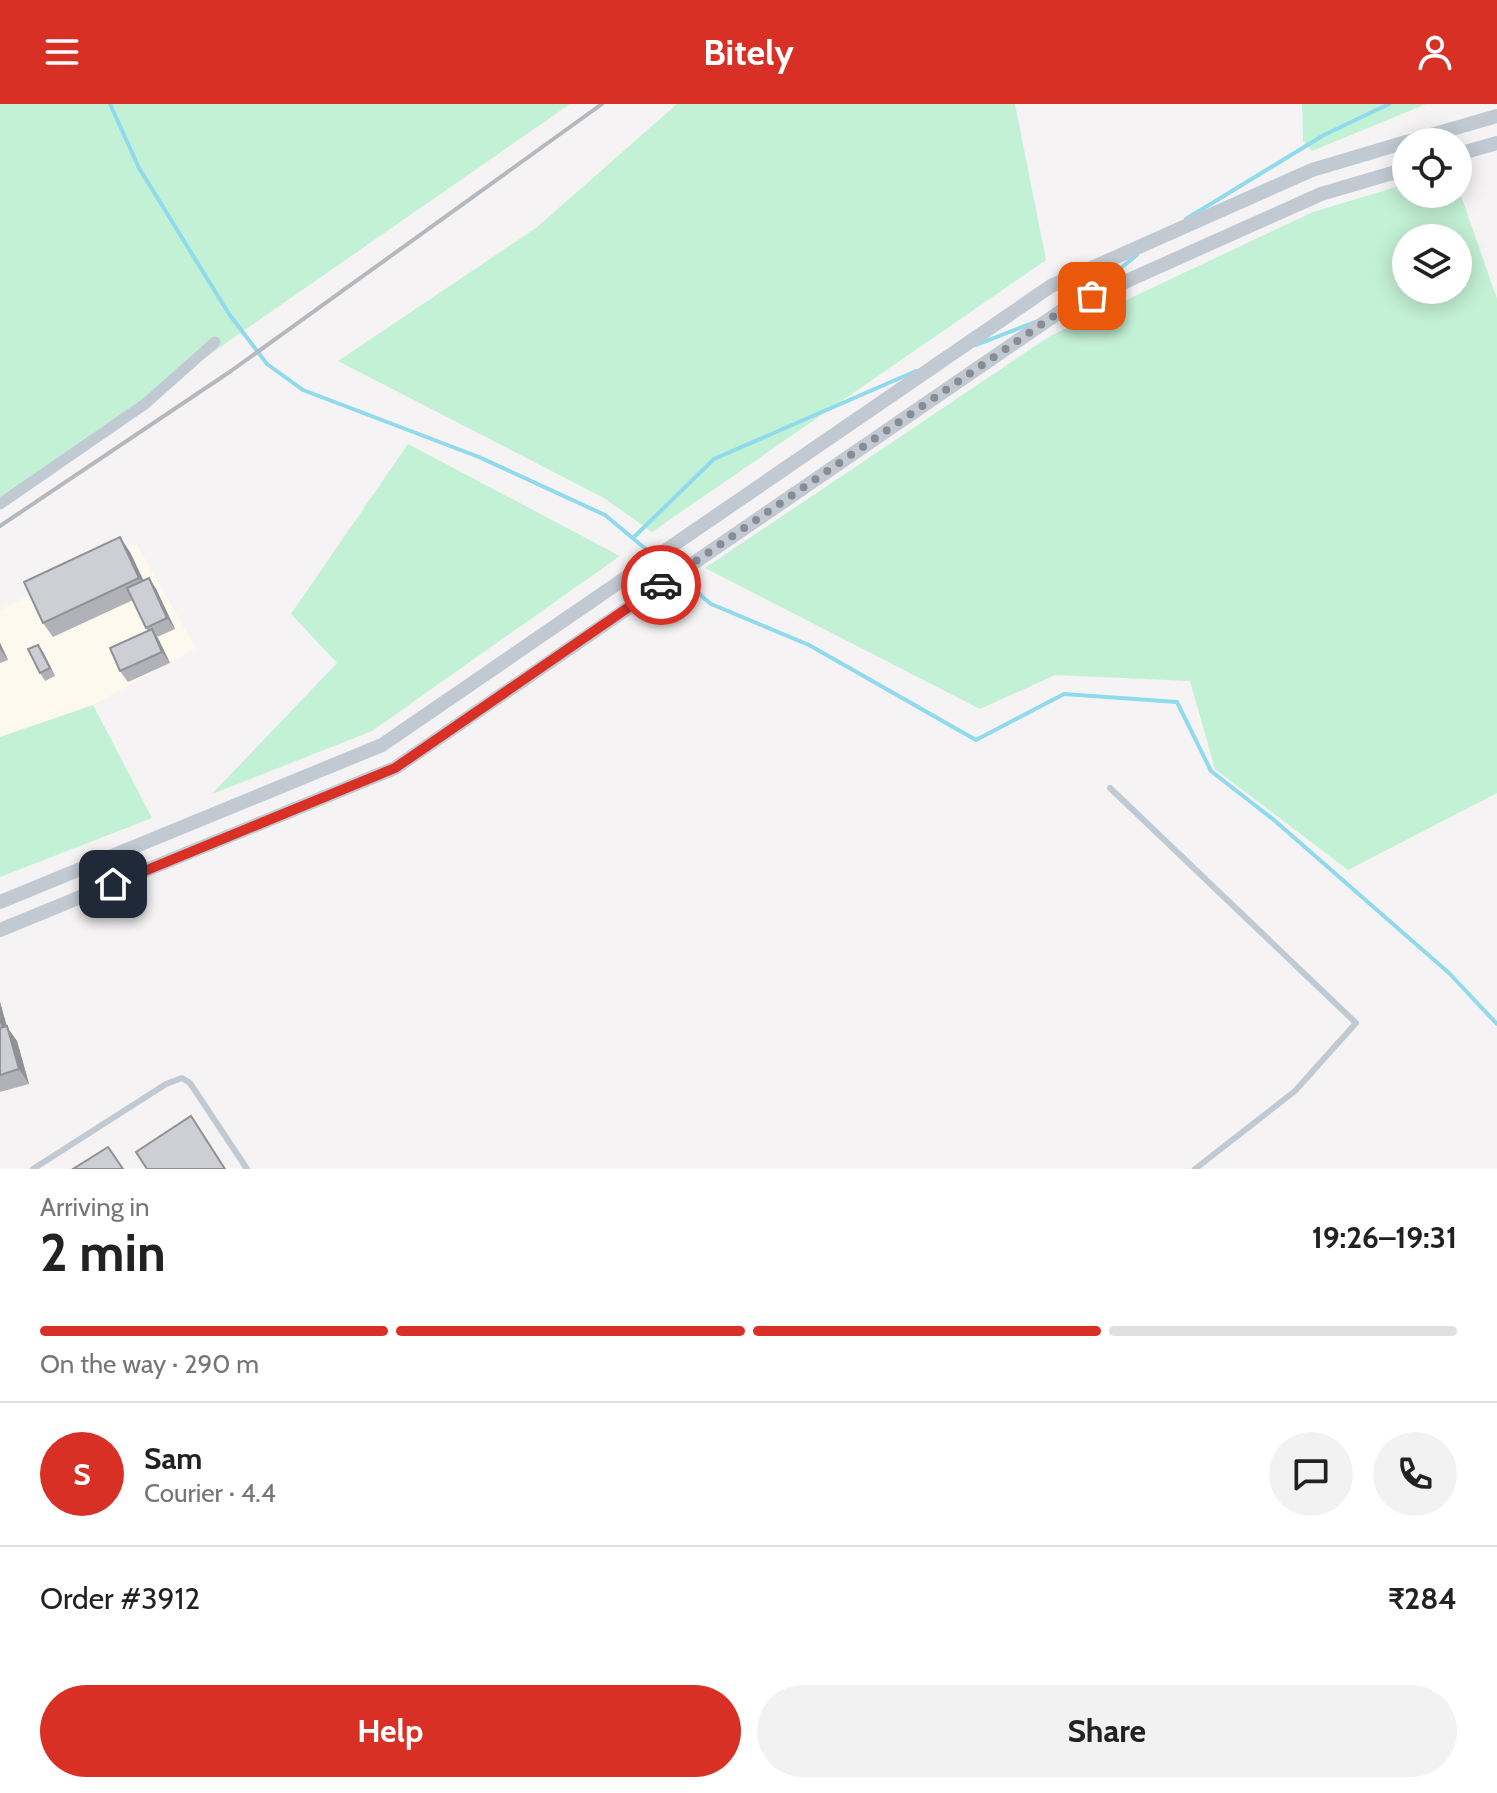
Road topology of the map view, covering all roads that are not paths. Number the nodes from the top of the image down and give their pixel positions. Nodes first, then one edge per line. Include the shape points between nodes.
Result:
1 (1497, 116) edge
2 (1455, 128) edge
3 (1392, 146) edge
4 (1496, 146) edge
5 (1472, 151) edge
6 (1392, 173) edge
7 (215, 342) dead end
8 (0, 504) edge
9 (1110, 788) dead end
10 (0, 902) edge
11 (0, 930) edge
12 (33, 1169) edge
13 (247, 1169) edge
14 (1195, 1169) edge

1 - 2 street
3 - 10 street via 1312,170 1051,286 382,745
4 - 5 street
6 - 11 street via 1321,194 1064,309 395,768
7 - 8 street via 145,404
9 - 14 lane via 1356,1023 1295,1091
12 - 13 lane via 182,1078

